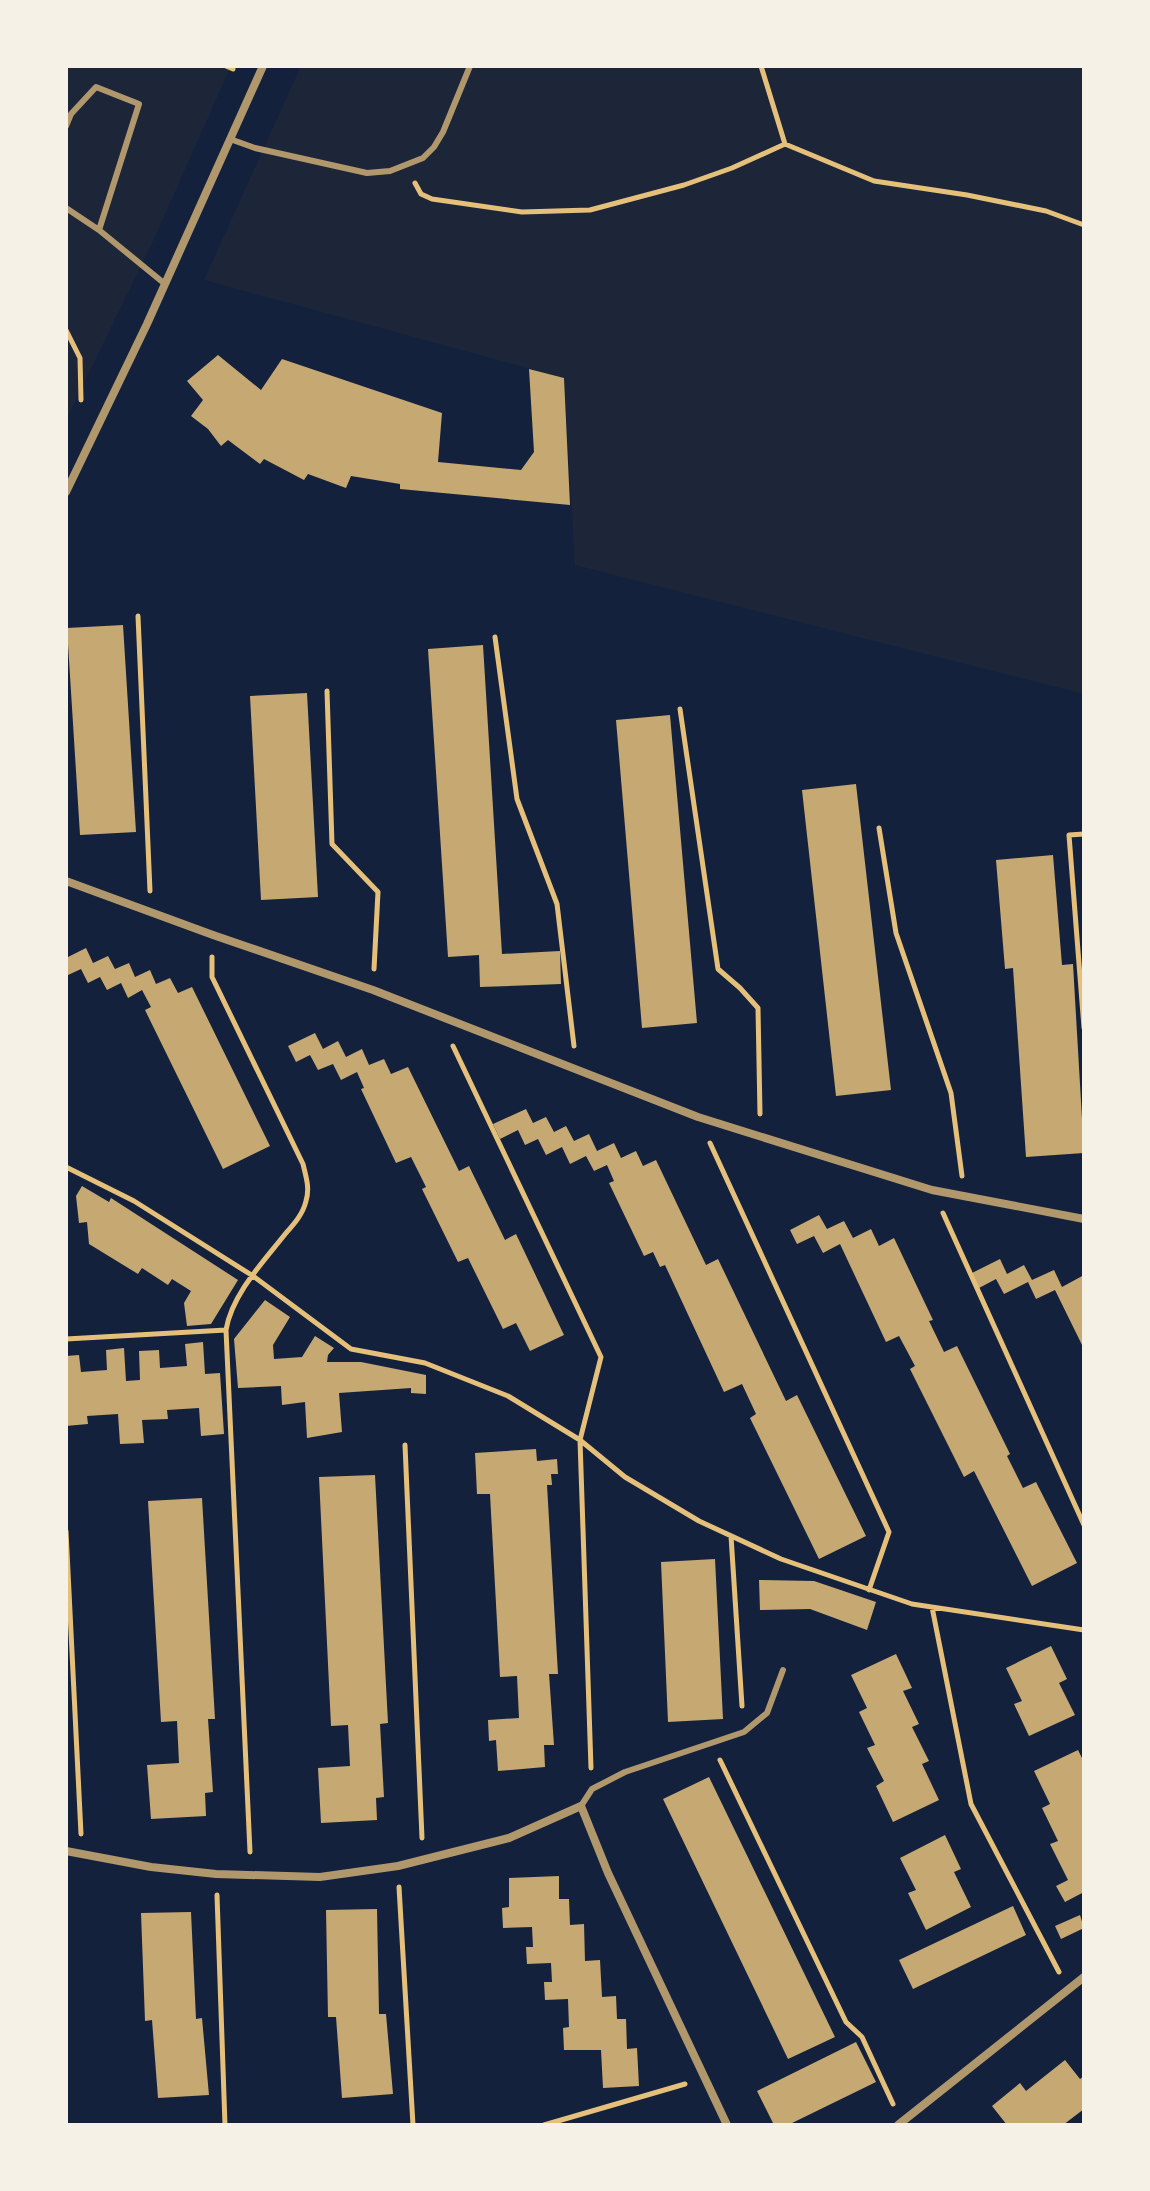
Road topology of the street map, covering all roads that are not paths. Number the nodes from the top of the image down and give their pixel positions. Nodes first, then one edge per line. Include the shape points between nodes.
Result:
1 (263, 66) edge
2 (470, 66) edge
3 (66, 126) edge
4 (230, 139) junction
5 (66, 208) edge
6 (99, 230) junction
7 (165, 284) junction
8 (66, 492) edge
9 (66, 881) edge
10 (1084, 1219) edge
11 (783, 1670) dead end
12 (581, 1806) junction
13 (66, 1851) edge
14 (1084, 1977) edge
15 (900, 2124) edge
16 (727, 2125) edge

1 - 4 street
2 - 4 lane via 434,147 407,166 367,173
3 - 6 lane via 96,87 139,104
4 - 7 street
5 - 6 lane
6 - 7 lane
7 - 8 street
9 - 10 street via 373,990 698,1117 932,1190
11 - 12 lane via 767,1713 744,1732 625,1772 592,1789
12 - 13 street via 509,1838 398,1866 320,1877 216,1874
12 - 16 street
14 - 15 street

